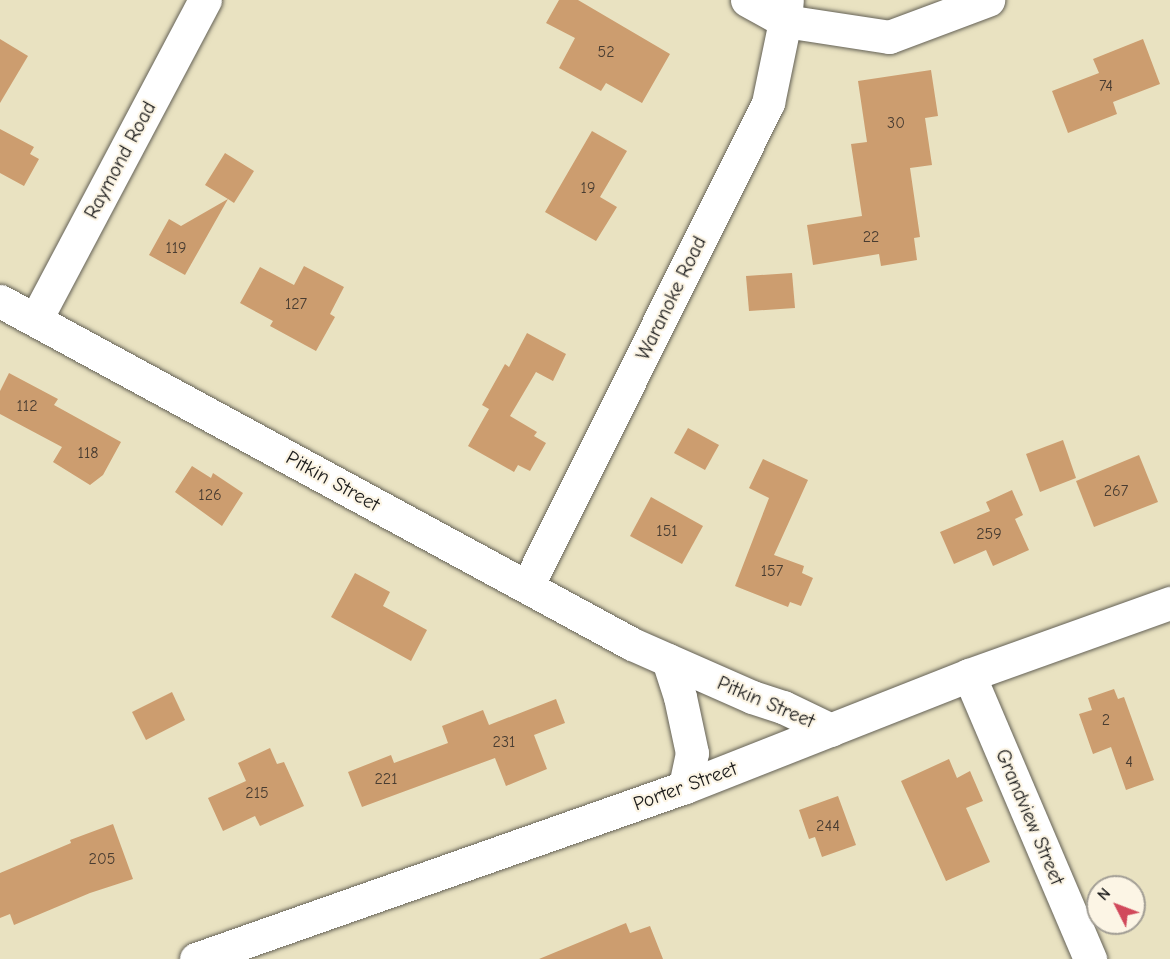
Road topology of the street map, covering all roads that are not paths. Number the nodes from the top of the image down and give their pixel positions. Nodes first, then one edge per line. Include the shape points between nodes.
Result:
1 (205, 0) edge
2 (747, 0) edge
3 (988, 0) edge
4 (786, 10) edge
5 (1, 302) edge
6 (36, 319) junction
7 (527, 587) junction
8 (1170, 603) edge
9 (668, 660) junction
10 (969, 675) junction
11 (831, 730) junction
12 (685, 787) junction
13 (196, 959) edge
14 (1090, 959) edge

1 - 6 street, Raymond Road
2 - 4 street
3 - 4 street via 890,37
4 - 7 street, Waranoke Road via 768,103
5 - 6 street, Pitkin Street
6 - 7 street, Pitkin Street
7 - 9 street, Pitkin Street
8 - 10 street, Porter Street
9 - 11 street, Pitkin Street
9 - 12 street via 692,753
10 - 11 street, Porter Street
10 - 14 street, Grandview Street
11 - 12 street, Porter Street
12 - 13 street, Porter Street

